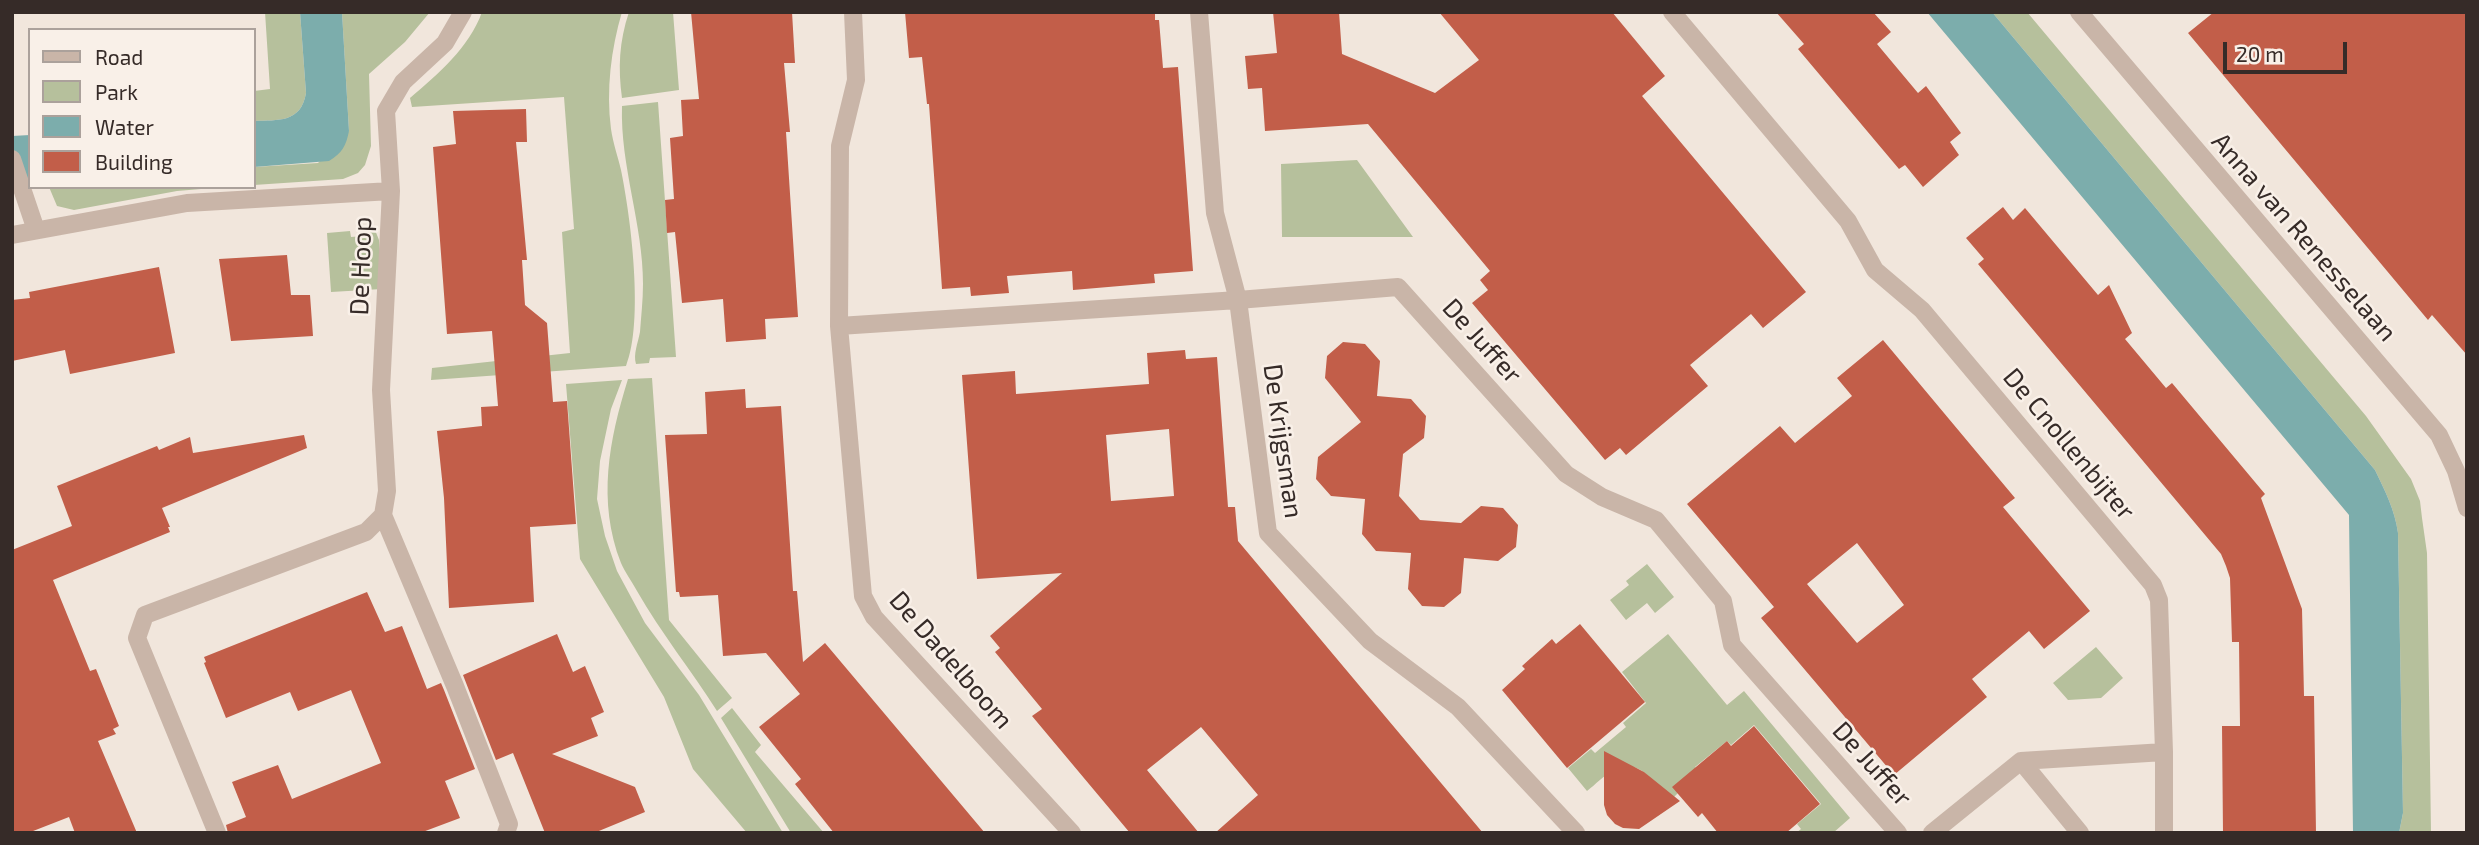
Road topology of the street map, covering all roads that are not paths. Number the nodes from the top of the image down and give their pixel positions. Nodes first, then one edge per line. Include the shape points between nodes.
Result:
1 (463, 12) edge
2 (853, 12) edge
3 (1199, 12) edge
4 (1672, 12) edge
5 (2078, 12) edge
6 (12, 159) edge
7 (391, 191) junction
8 (36, 230) junction
9 (12, 235) edge
10 (1238, 300) junction
11 (839, 326) junction
12 (2467, 508) edge
13 (383, 515) junction
14 (2164, 752) junction
15 (2021, 761) junction
16 (217, 833) edge
17 (506, 833) edge
18 (1072, 833) edge
19 (1576, 833) edge
20 (1898, 833) edge
21 (1932, 833) edge
22 (2080, 833) edge
23 (2164, 833) edge

1 - 7 street via 445,43 403,82 386,111
2 - 11 street via 856,80 840,146
3 - 10 street, De Krijgsman via 1215,213
4 - 14 street, De Cnollenbijter via 1848,221 1875,270 1922,310 2153,584 2159,600
5 - 12 street, Anna van Renesselaan via 2439,435
6 - 8 street
7 - 8 street, De Hoop via 187,203
7 - 13 street, De Hoop via 381,390 387,491
8 - 9 street, De Hoop
10 - 11 street, De Juffer
10 - 19 street, De Krijgsman via 1268,533 1370,641 1458,707
10 - 20 street, De Juffer via 1398,287 1566,474 1602,497 1656,520 1723,601 1732,645
11 - 18 street, De Dadelboom via 863,596 874,617
13 - 16 street via 366,532 145,615 137,638
13 - 17 street, De Hoop via 495,787 509,824
14 - 15 street
14 - 23 street, De Cnollenbijter
15 - 21 street
15 - 22 street

